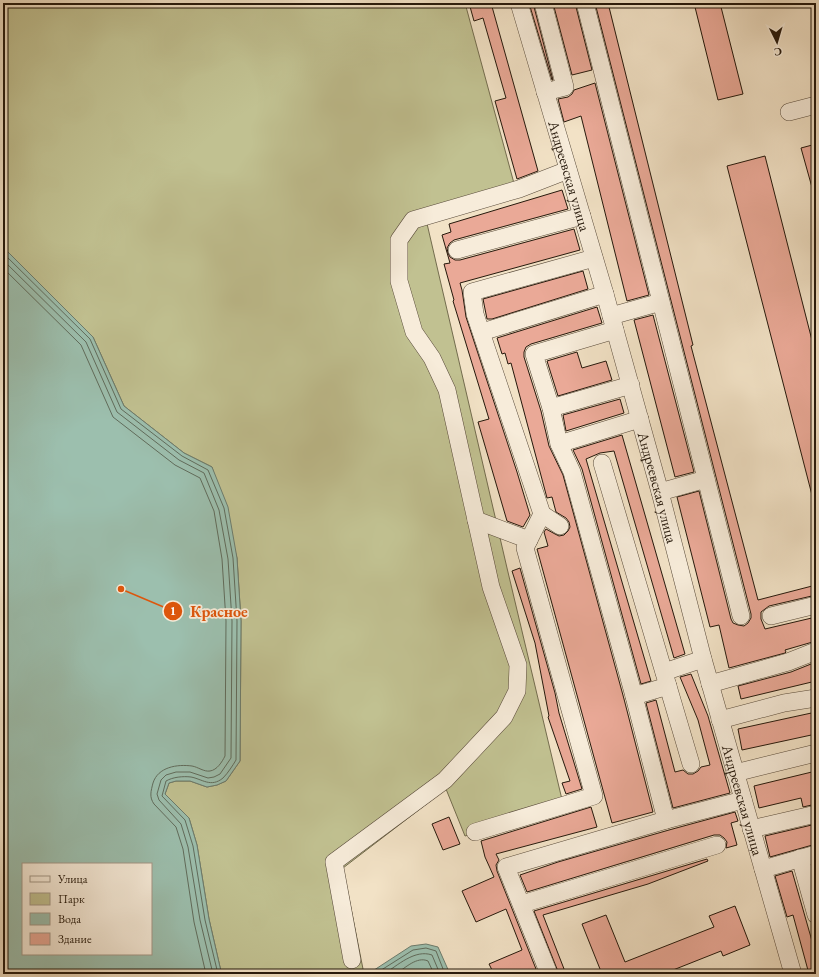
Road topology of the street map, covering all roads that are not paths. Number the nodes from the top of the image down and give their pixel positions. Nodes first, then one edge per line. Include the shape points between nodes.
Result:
1 (519, 3) edge
2 (543, 3) edge
3 (585, 3) edge
4 (545, 92) junction
5 (816, 105) edge
6 (789, 112) dead end
7 (568, 170) junction
8 (582, 216) junction
9 (457, 250) dead end
10 (594, 258) junction
11 (605, 294) junction
12 (661, 302) junction
13 (613, 323) junction
14 (482, 332) junction
15 (631, 385) junction
16 (552, 408) junction
17 (640, 419) junction
18 (559, 444) junction
19 (602, 463) dead end
20 (706, 479) junction
21 (660, 492) junction
22 (542, 514) junction
23 (476, 520) junction
24 (560, 526) dead end
25 (529, 540) junction
26 (816, 605) edge
27 (741, 616) dead end
28 (771, 616) dead end
29 (816, 651) edge
30 (703, 659) junction
31 (666, 679) junction
32 (710, 684) junction
33 (634, 696) junction
34 (816, 698) edge
35 (720, 720) junction
36 (816, 753) edge
37 (691, 764) dead end
38 (735, 773) junction
39 (743, 800) junction
40 (816, 814) edge
41 (666, 820) junction
42 (751, 829) junction
43 (475, 832) dead end
44 (718, 845) dead end
45 (816, 854) edge
46 (800, 858) junction
47 (763, 869) junction
48 (522, 904) junction
49 (816, 915) edge
50 (352, 960) dead end
51 (549, 974) edge
52 (793, 974) edge

1 - 4 street, Андреевская улица
2 - 4 street via 564,86
3 - 12 street
4 - 7 street, Андреевская улица
5 - 6 street
7 - 8 street, Андреевская улица
7 - 23 street via 519,189 413,220 399,240 399,281 414,332 432,358 447,390
8 - 9 street
8 - 10 street, Андреевская улица
10 - 11 street, Андреевская улица
10 - 14 street via 472,292 475,314
11 - 13 street, Андреевская улица
11 - 14 street
12 - 13 street
12 - 20 street
13 - 15 street, Андреевская улица
13 - 16 street via 534,354
14 - 22 street
15 - 16 street
15 - 17 street, Андреевская улица
16 - 18 street
17 - 18 street
17 - 21 street, Андреевская улица
18 - 33 street via 572,472
19 - 31 street
20 - 21 street
20 - 27 street
21 - 30 street, Андреевская улица
22 - 24 street
22 - 25 street
23 - 25 street
23 - 50 street via 491,587 518,665 517,692 504,717 445,780 334,862
25 - 43 street via 525,548 594,796
26 - 28 street
29 - 32 street via 788,662
30 - 31 street
30 - 32 street, Андреевская улица
31 - 33 street
31 - 37 street
32 - 35 street, Андреевская улица
33 - 41 street
34 - 35 street via 784,703
35 - 38 street, Андреевская улица
36 - 38 street
38 - 39 street, Андреевская улица
39 - 41 street
39 - 42 street, Андреевская улица
40 - 42 street
41 - 48 street via 506,867
42 - 47 street, Андреевская улица
44 - 48 street
45 - 46 street
46 - 47 street
46 - 49 street
47 - 52 street, Андреевская улица
48 - 51 street

